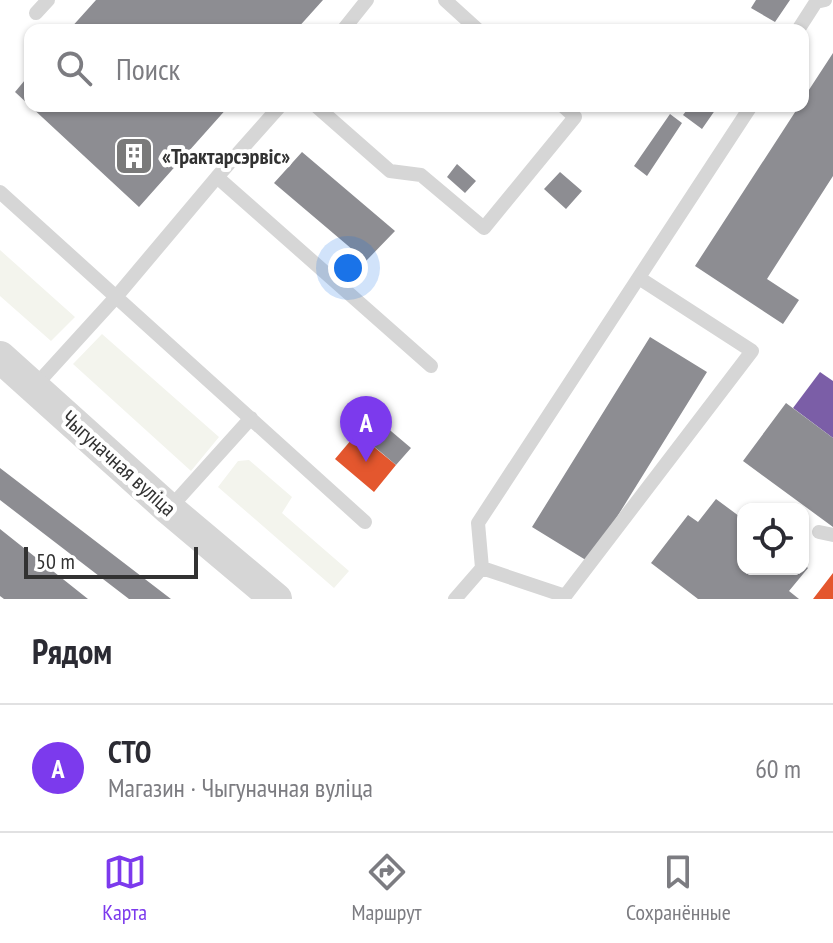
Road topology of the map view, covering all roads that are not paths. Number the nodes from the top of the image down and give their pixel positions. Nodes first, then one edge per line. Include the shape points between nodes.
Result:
1 (48, 0) edge
2 (367, 0) edge
3 (445, 0) edge
4 (825, 0) edge
5 (36, 13) dead end
6 (348, 24) edge
7 (471, 24) edge
8 (802, 24) edge
9 (275, 112) edge
10 (323, 112) edge
11 (570, 112) edge
12 (747, 112) edge
13 (217, 177) junction
14 (0, 192) edge
15 (639, 278) junction
16 (116, 297) junction
17 (0, 357) edge
18 (431, 366) dead end
19 (34, 387) junction
20 (251, 418) junction
21 (169, 509) junction
22 (365, 522) dead end
23 (482, 568) junction
24 (566, 598) edge
25 (276, 599) edge
26 (455, 599) edge

1 - 5 lane
2 - 6 lane
3 - 7 lane
4 - 8 lane via 816,2
9 - 13 lane
10 - 11 lane via 390,171 421,175 484,228 575,117
12 - 15 lane
13 - 16 lane
13 - 18 lane
14 - 16 lane
15 - 23 lane via 478,523
15 - 24 lane via 752,351
16 - 19 lane
16 - 20 lane
17 - 19 street, Чыгуначная вуліца
19 - 21 street, Чыгуначная вуліца
20 - 21 lane
20 - 22 lane
21 - 25 street, Чыгуначная вуліца
23 - 24 lane
23 - 26 lane

